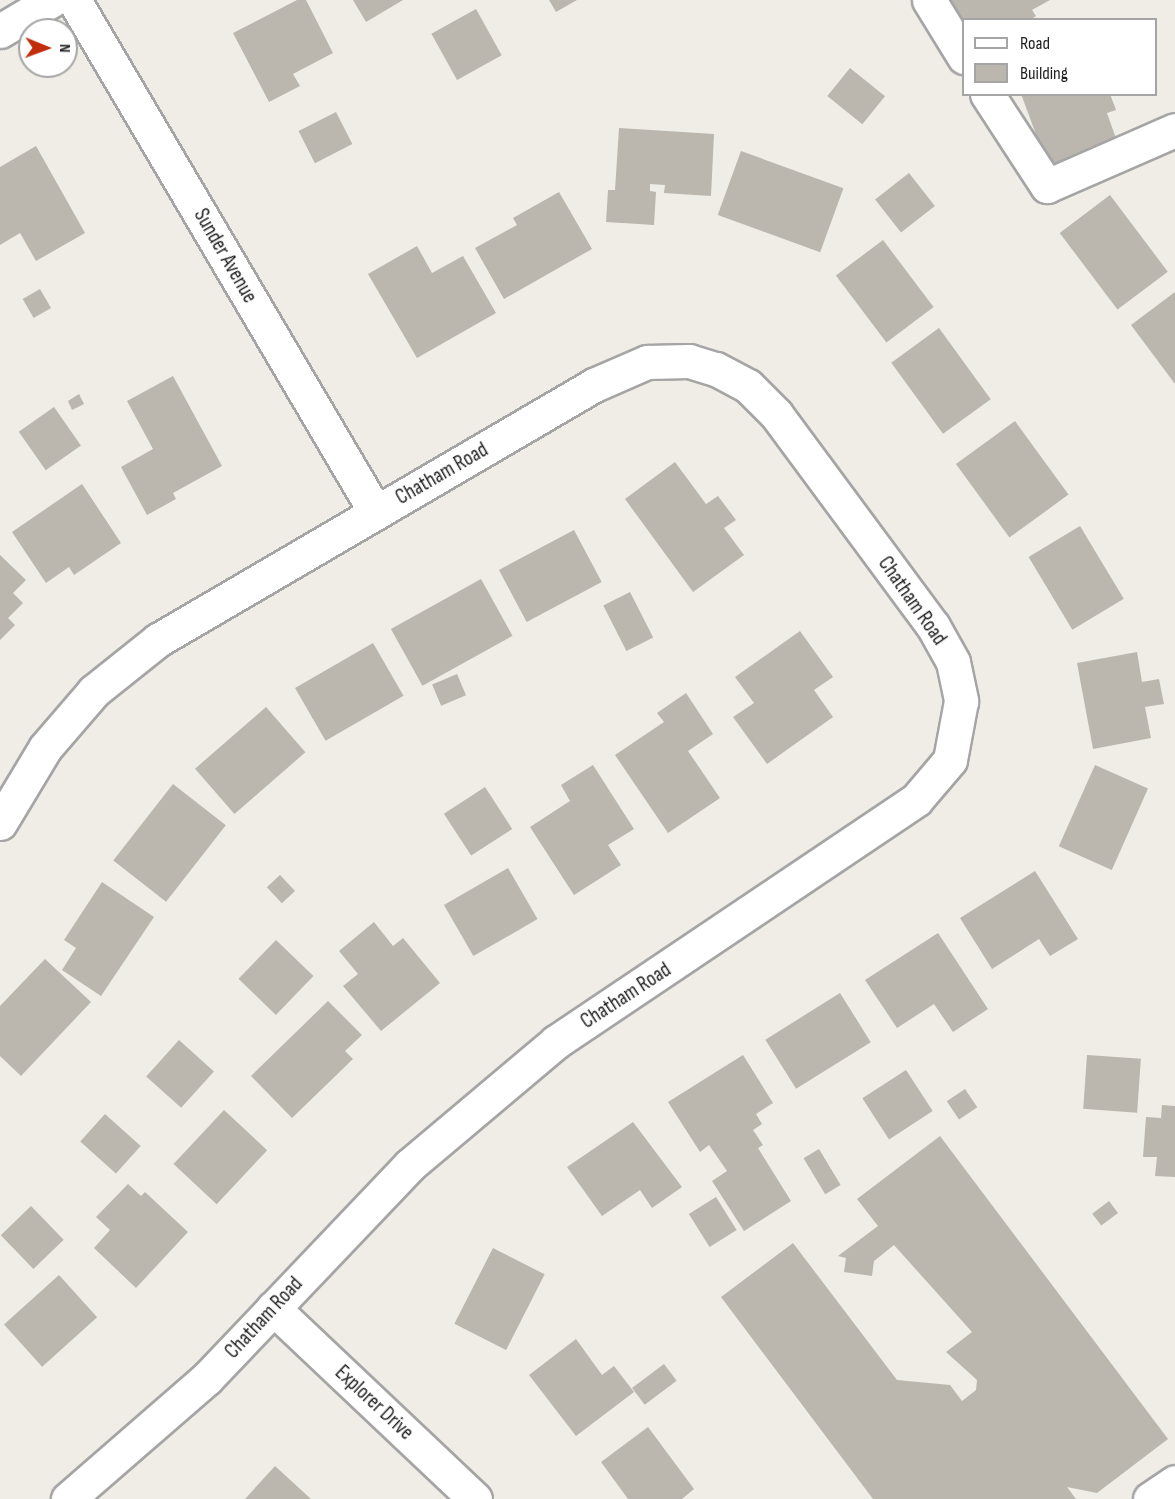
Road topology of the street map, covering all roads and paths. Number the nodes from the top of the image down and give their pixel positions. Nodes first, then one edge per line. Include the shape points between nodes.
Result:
1 (52, 0) edge
2 (74, 0) edge
3 (929, 0) edge
4 (0, 31) edge
5 (962, 55) edge
6 (988, 96) edge
7 (1175, 130) edge
8 (376, 513) junction
9 (0, 823) edge
10 (273, 1308) junction
11 (1175, 1482) edge
12 (68, 1499) edge
13 (475, 1499) edge
14 (1150, 1499) edge

1 - 4 street
2 - 8 street, Sunder Avenue
3 - 5 street
6 - 7 street via 1047,186
8 - 9 street, Chatham Road via 130,660 94,691 45,748
8 - 10 street, Chatham Road via 626,369 647,362 689,361 716,369 748,386 776,414 933,626 953,662 961,721 950,760 916,800 556,1042 410,1165
10 - 12 street, Chatham Road via 154,1429
10 - 13 street, Explorer Drive
11 - 14 street

